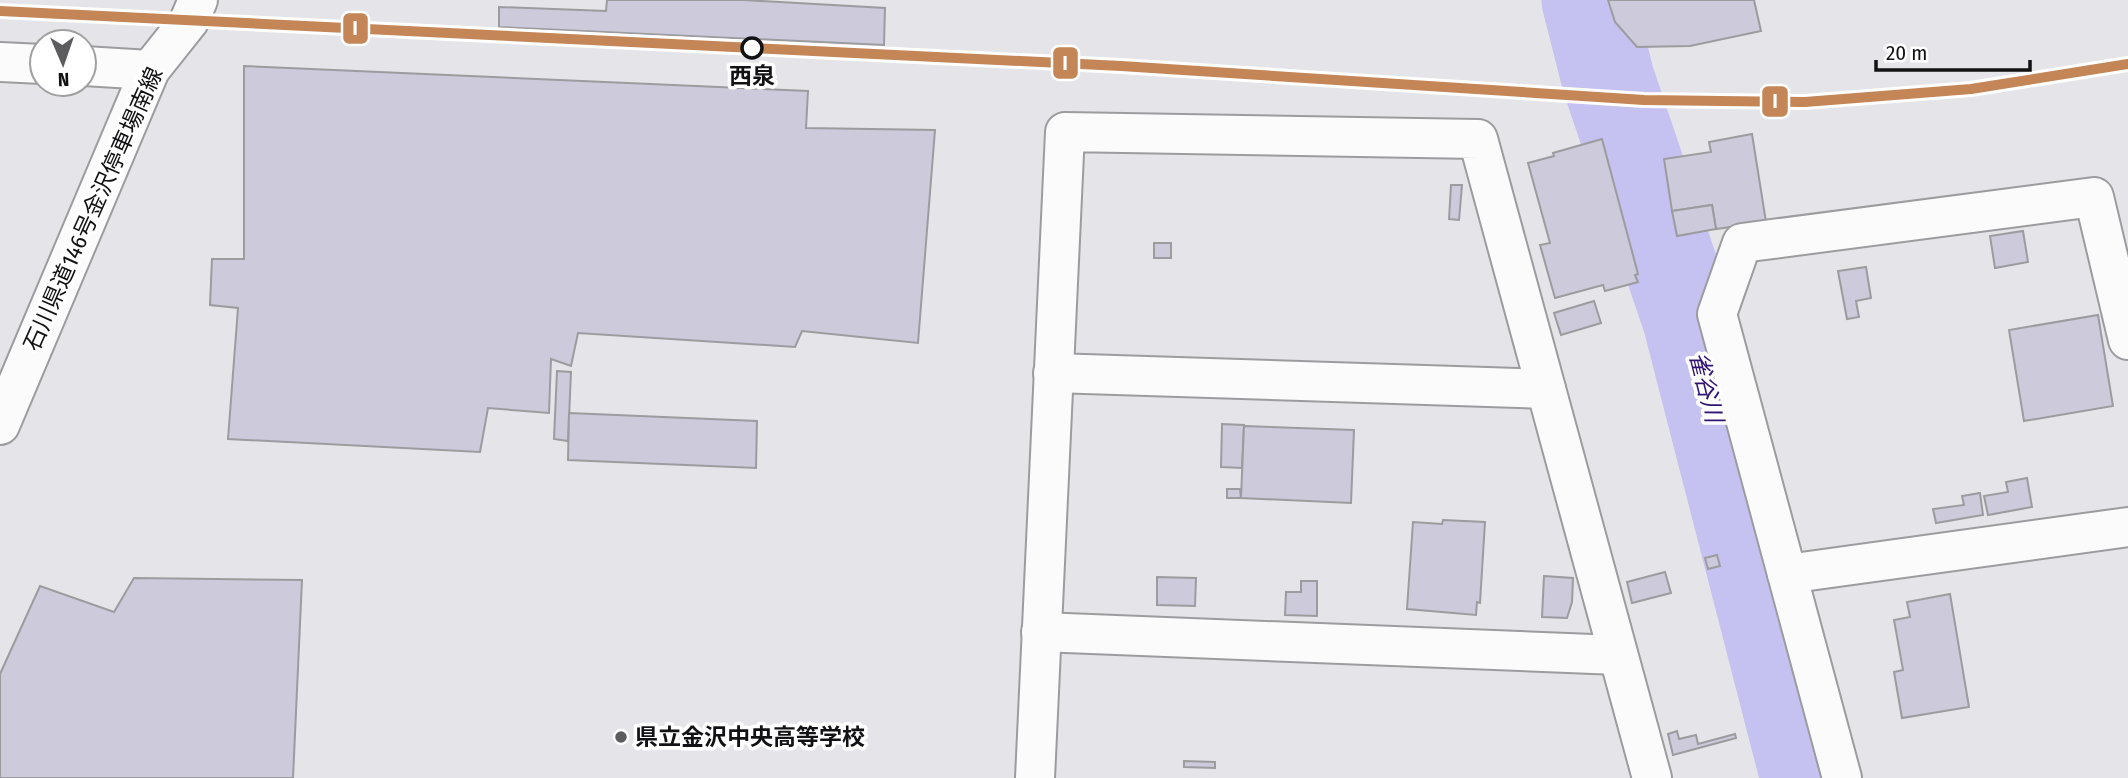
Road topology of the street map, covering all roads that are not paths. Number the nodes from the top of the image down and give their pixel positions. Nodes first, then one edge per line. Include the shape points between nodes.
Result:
1 (198, 0) edge
2 (0, 62) edge
3 (28, 63) edge
4 (98, 67) edge
5 (150, 70) junction
6 (2128, 340) edge
7 (1053, 373) junction
8 (1546, 389) junction
9 (0, 425) edge
10 (2128, 527) edge
11 (1787, 573) junction
12 (1041, 632) junction
13 (1618, 655) junction
14 (1035, 778) edge
15 (1652, 778) edge
16 (1842, 778) edge

1 - 5 street, 石川県道146号金沢停車場南線 via 189,21
2 - 3 street
4 - 5 street
5 - 9 street, 石川県道146号金沢停車場南線
6 - 11 street via 2094,197 1742,243 1717,314
7 - 8 street
7 - 8 street via 1065,132 1478,139
7 - 12 street
8 - 13 street
10 - 11 street
11 - 16 street
12 - 13 street
12 - 14 street
13 - 15 street

